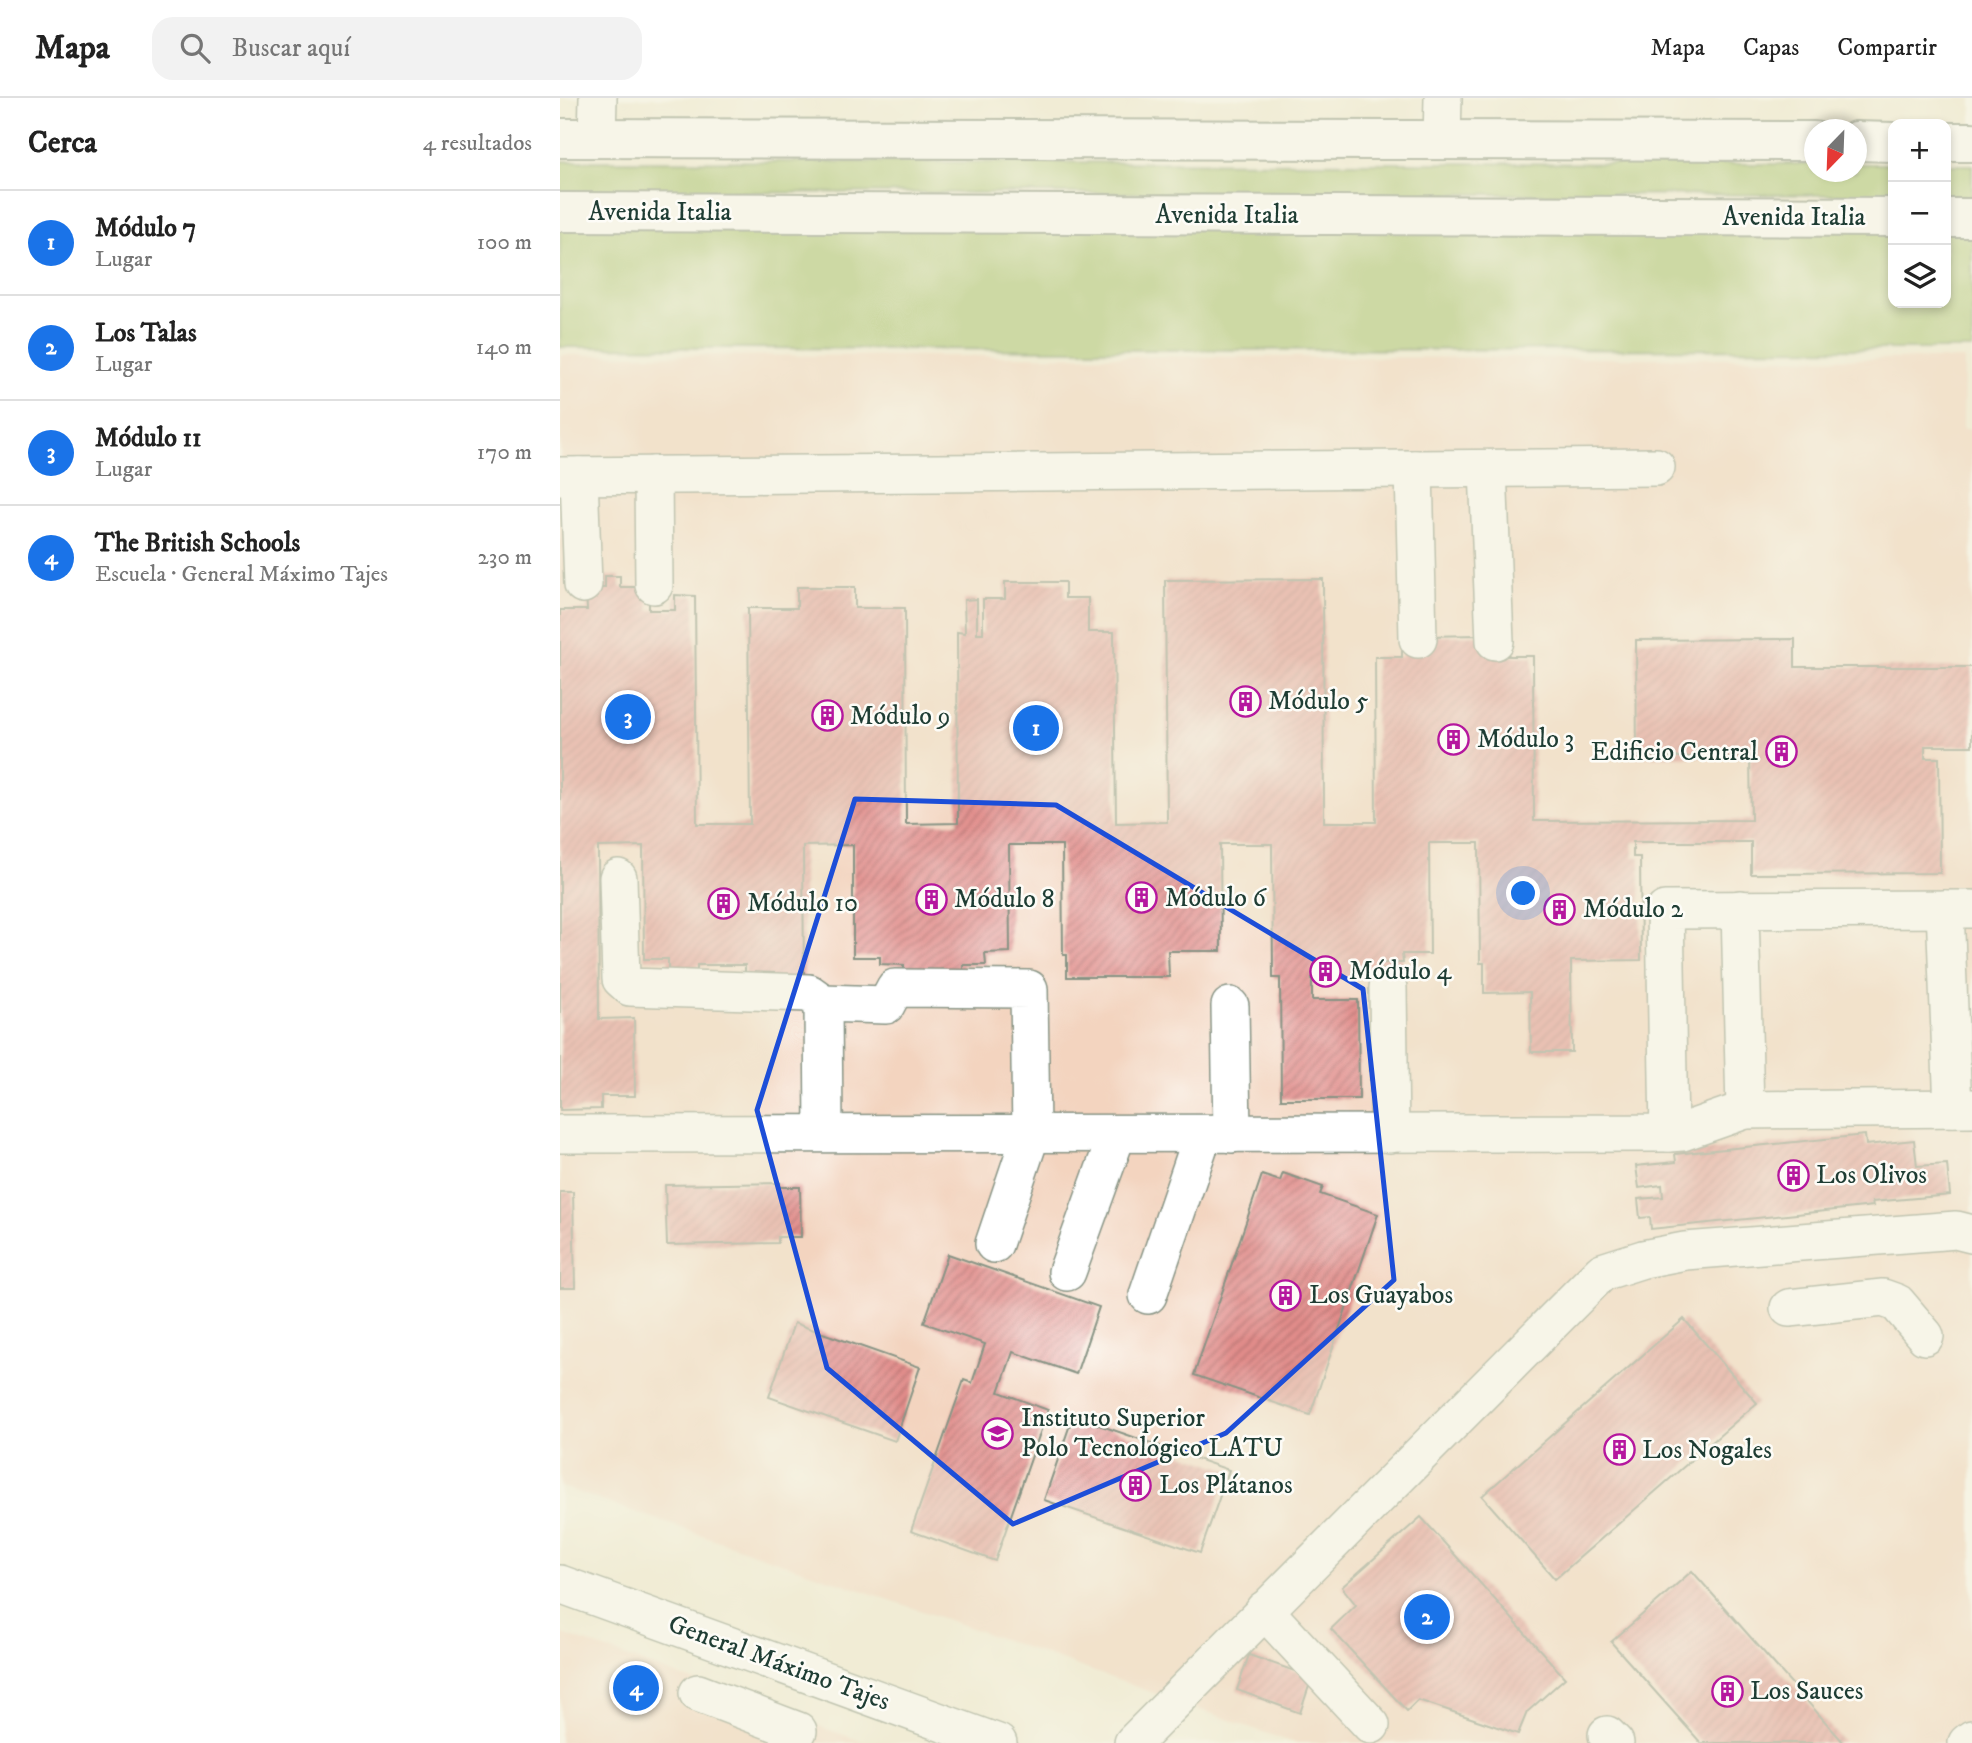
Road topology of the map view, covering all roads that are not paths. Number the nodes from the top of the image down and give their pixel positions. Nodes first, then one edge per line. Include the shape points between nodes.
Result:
1 (598, 98) edge
2 (1443, 98) edge
3 (578, 138) edge
4 (1442, 139) junction
5 (1804, 141) edge
6 (1867, 141) edge
7 (1888, 142) edge
8 (1951, 142) edge
9 (1972, 142) edge
10 (560, 212) edge
11 (1888, 218) edge
12 (1951, 218) edge
13 (1972, 218) edge
14 (1656, 467) dead end
15 (1488, 468) junction
16 (1414, 469) junction
17 (653, 475) junction
18 (569, 476) edge
19 (583, 584) dead end
20 (654, 585) dead end
21 (1418, 639) dead end
22 (1495, 640) dead end
23 (618, 878) dead end
24 (1740, 909) junction
25 (1959, 909) edge
26 (1388, 988) dead end
27 (822, 1003) junction
28 (1230, 1006) dead end
29 (1963, 1108) edge
30 (1745, 1111) junction
31 (824, 1132) junction
32 (1669, 1133) junction
33 (560, 1134) edge
34 (1031, 1134) junction
35 (1117, 1134) junction
36 (1217, 1134) junction
37 (1390, 1134) junction
38 (1972, 1234) edge
39 (994, 1244) dead end
40 (1067, 1272) dead end
41 (1147, 1295) dead end
42 (1789, 1308) dead end
43 (1925, 1336) dead end
44 (560, 1584) edge
45 (1264, 1610) junction
46 (819, 1678) junction
47 (698, 1693) dead end
48 (1371, 1725) dead end
49 (795, 1737) edge
50 (1972, 1739) edge
51 (998, 1743) edge
52 (1133, 1743) edge
53 (1967, 1743) edge

1 - 3 street
2 - 4 street
3 - 4 main road
4 - 5 main road
6 - 7 main road
8 - 9 main road
10 - 11 main road, Avenida Italia
12 - 13 main road
14 - 15 street
15 - 16 street
15 - 22 street
16 - 17 street
16 - 21 street
17 - 18 street
17 - 20 street
18 - 19 street
23 - 27 street via 621,979 631,987 809,993
24 - 25 street
24 - 30 street
24 - 32 street via 1665,910
25 - 29 street
26 - 37 street
27 - 31 street
27 - 34 street via 886,1006 895,988 1029,989
28 - 36 street
29 - 30 street
30 - 32 street
31 - 33 street
31 - 34 street
32 - 37 street
34 - 35 street
34 - 39 street
35 - 36 street
35 - 40 street
36 - 37 street
36 - 41 street
38 - 45 street via 1956,1230 1685,1251 1602,1272
42 - 43 street via 1883,1298 1897,1303
44 - 46 street, General Máximo Tajes
45 - 48 street
45 - 52 street
46 - 49 street
46 - 51 street, General Máximo Tajes
47 - 49 street
50 - 53 street

